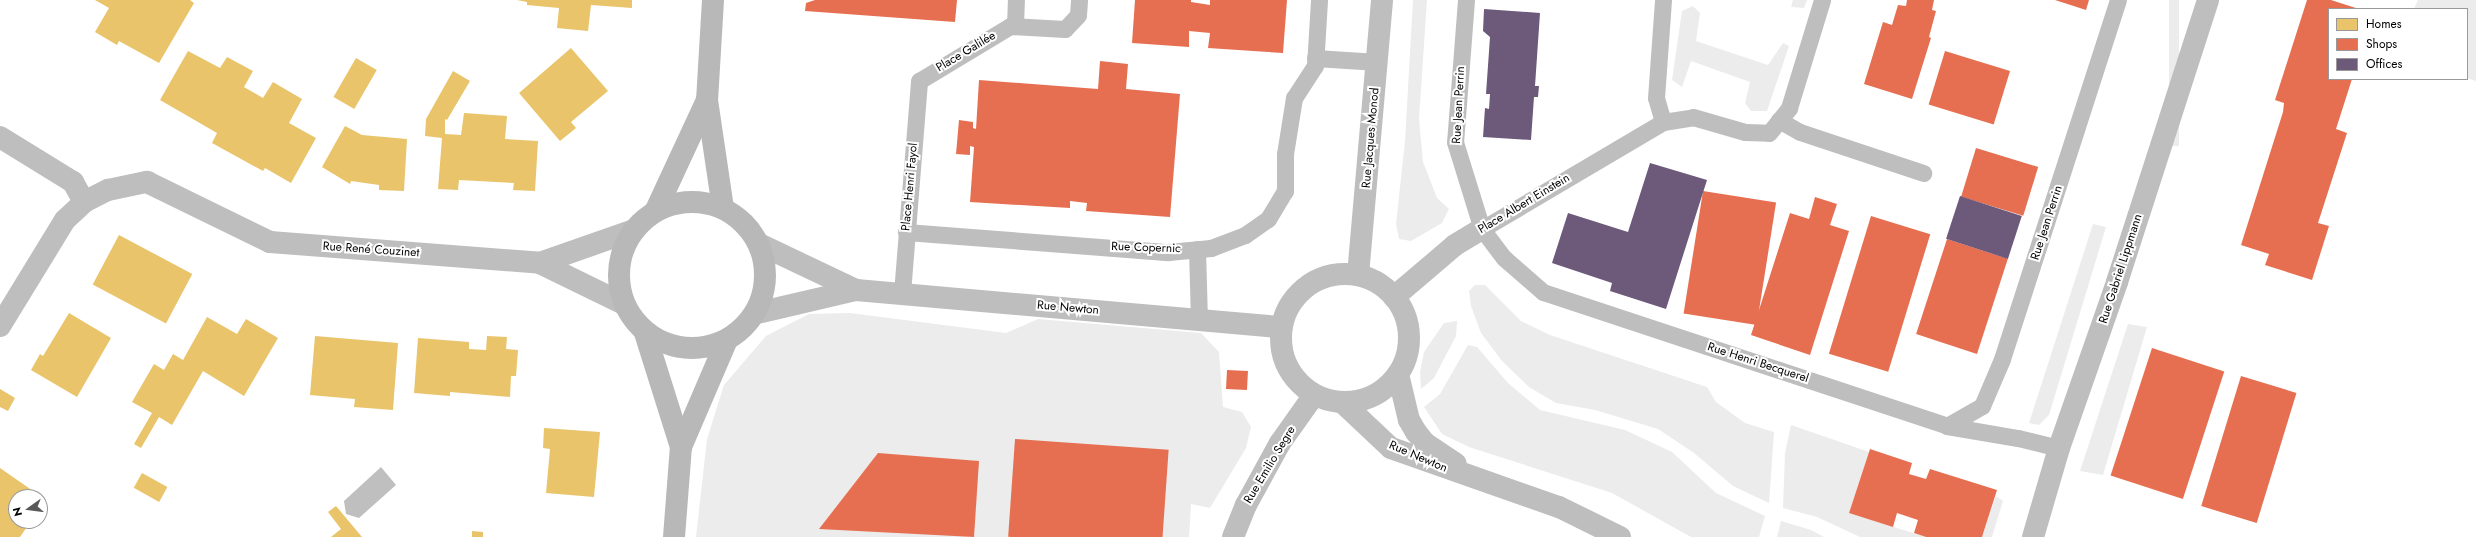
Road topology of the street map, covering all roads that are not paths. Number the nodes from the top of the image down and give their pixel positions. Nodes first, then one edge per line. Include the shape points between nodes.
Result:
1 (713, 0) edge
2 (1016, 0) edge
3 (1079, 0) edge
4 (1319, 0) edge
5 (1382, 0) edge
6 (1466, 0) edge
7 (1663, 0) edge
8 (1822, 0) edge
9 (2118, 0) edge
10 (2208, 0) edge
11 (1015, 26) junction
12 (1315, 58) junction
13 (1378, 62) junction
14 (919, 81) joint
15 (707, 100) junction
16 (1779, 120) junction
17 (1663, 122) junction
18 (0, 137) edge
19 (1923, 173) dead end
20 (84, 202) junction
21 (723, 208) junction
22 (656, 210) junction
23 (1482, 229) junction
24 (634, 230) junction
25 (906, 232) junction
26 (759, 244) junction
27 (1197, 249) junction
28 (540, 263) junction
29 (1358, 275) junction
30 (856, 290) junction
31 (902, 293) junction
32 (1394, 297) junction
33 (624, 304) junction
34 (757, 313) junction
35 (1200, 320) junction
36 (0, 326) edge
37 (1281, 327) junction
38 (645, 332) junction
39 (726, 342) junction
40 (1398, 374) junction
41 (1314, 395) junction
42 (1343, 403) junction
43 (1948, 426) junction
44 (681, 447) junction
45 (2060, 448) junction
46 (1484, 482) junction
47 (674, 537) edge
48 (1233, 537) edge
49 (1620, 537) edge
50 (2033, 537) edge

1 - 15 main road
2 - 11 lane
3 - 11 lane, Place Galilée via 1078,15 1065,29
4 - 12 lane, Rue Copernic
5 - 13 street, Rue Jacques Monod
6 - 23 lane, Rue Jean Perrin via 1455,142
7 - 17 lane via 1656,98
8 - 16 lane, Place Albert Einstein via 1789,108
9 - 43 lane, Rue Jean Perrin via 2002,359 1982,406
10 - 45 street, Rue Gabriel Lippmann via 2117,282
11 - 14 lane, Place Galilée via 1010,26
12 - 13 lane
12 - 27 lane, Rue Copernic via 1315,66 1294,98 1285,154 1285,191 1268,219 1245,235 1211,248
13 - 29 street, Rue Jacques Monod
14 - 25 lane, Place Henri Fayol
15 - 21 main road
15 - 22 main road
16 - 17 lane, Place Albert Einstein via 1769,133 1745,132 1694,117
16 - 19 lane via 1800,132
17 - 23 lane, Place Albert Einstein
18 - 20 street via 73,182
20 - 28 street, Rue René Couzinet via 108,190 147,182 270,242
20 - 36 street, Rue René Couzinet via 65,220
21 - 22 main road via 701,202 678,202
21 - 26 main road via 744,223
22 - 24 main road
23 - 32 street, Place Albert Einstein via 1455,245
23 - 43 lane, Rue Henri Becquerel via 1504,258 1543,292
24 - 28 street, Rue René Couzinet
24 - 33 main road via 622,252 618,278
25 - 27 lane, Rue Copernic via 1168,252
25 - 31 lane, Place Henri Fayol
26 - 30 street, Rue Newton
26 - 34 main road via 766,267 765,291
27 - 35 lane
28 - 33 street, Rue René Couzinet
29 - 32 street via 1378,283
29 - 37 street via 1332,275 1309,284 1290,303
30 - 31 street, Rue Newton
30 - 34 street, Rue Newton
31 - 35 street, Rue Newton
32 - 40 street via 1405,314 1409,335 1407,355
33 - 38 main road
34 - 39 main road
35 - 37 street, Rue Newton
37 - 41 street via 1280,343 1290,374
38 - 39 main road via 670,346 698,350
38 - 44 main road
39 - 44 main road
40 - 42 street via 1384,390 1364,400
40 - 46 street, Rue Newton via 1409,420 1416,432 1425,443
41 - 42 street
41 - 48 street, Rue Emilio Segre via 1280,443 1246,505
42 - 46 street, Rue Newton via 1391,448
43 - 45 lane, Rue Henri Becquerel
44 - 47 main road
45 - 50 street, Rue Gabriel Lippmann
46 - 49 street, Rue Newton via 1559,507

